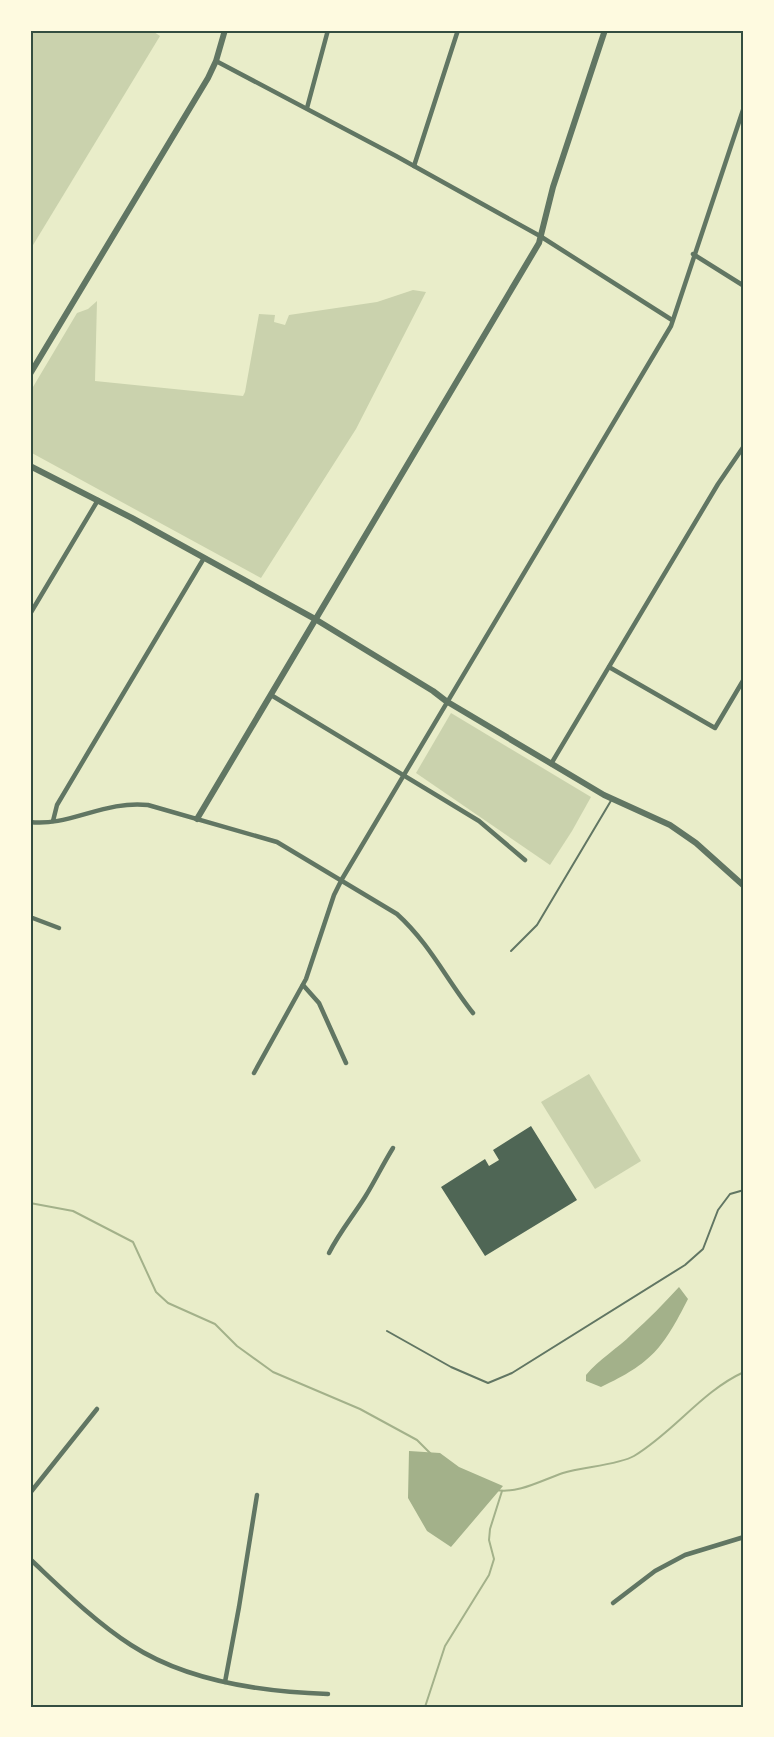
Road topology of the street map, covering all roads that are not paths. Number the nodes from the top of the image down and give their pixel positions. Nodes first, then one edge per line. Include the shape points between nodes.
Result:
1 (225, 30) edge
2 (328, 30) edge
3 (458, 30) edge
4 (605, 30) edge
5 (216, 61) junction
6 (744, 107) edge
7 (307, 108) junction
8 (414, 166) junction
9 (540, 236) junction
10 (693, 254) junction
11 (744, 286) edge
12 (672, 320) junction
13 (31, 370) edge
14 (744, 446) edge
15 (30, 465) edge
16 (98, 500) junction
17 (204, 558) junction
18 (30, 614) edge
19 (315, 620) junction
20 (609, 667) junction
21 (744, 679) edge
22 (271, 695) junction
23 (446, 701) junction
24 (551, 764) junction
25 (403, 774) junction
26 (612, 798) junction
27 (197, 819) junction
28 (53, 821) junction
29 (30, 822) edge
30 (525, 860) dead end
31 (342, 879) junction
32 (744, 886) edge
33 (30, 917) edge
34 (59, 928) dead end
35 (512, 951) dead end
36 (303, 985) junction
37 (473, 1013) dead end
38 (346, 1063) dead end
39 (254, 1073) dead end
40 (393, 1148) dead end
41 (744, 1190) edge
42 (329, 1253) dead end
43 (387, 1331) dead end
44 (97, 1409) dead end
45 (30, 1492) edge
46 (256, 1494) dead end
47 (744, 1537) edge
48 (30, 1559) edge
49 (614, 1604) dead end
50 (225, 1682) junction
51 (328, 1694) dead end

1 - 5 street
2 - 7 street
3 - 8 street
4 - 9 street via 552,187
5 - 7 street
5 - 13 street
6 - 10 street
7 - 8 street
8 - 9 street
9 - 12 street
9 - 19 street
10 - 11 street
10 - 12 street
12 - 23 street
14 - 20 street
15 - 16 street
16 - 17 street
16 - 18 street
17 - 19 street
17 - 28 street via 57,805
19 - 22 street
19 - 23 street
20 - 21 street via 715,728
20 - 24 street
22 - 25 street
22 - 27 street
23 - 24 street
23 - 25 street
24 - 26 street
25 - 30 street via 479,821
25 - 31 street
26 - 32 street via 670,825
26 - 35 lane via 537,925
27 - 28 street via 135,804
27 - 31 street via 277,842
28 - 29 street
31 - 36 street
31 - 37 street via 413,928
33 - 34 street
36 - 38 street via 319,1003
36 - 39 street
40 - 42 street
41 - 43 lane via 730,1194 718,1210 703,1249 686,1265 512,1373 488,1383
44 - 45 street
46 - 50 street
47 - 49 street via 675,1560
48 - 50 street via 130,1644 176,1667
50 - 51 street

